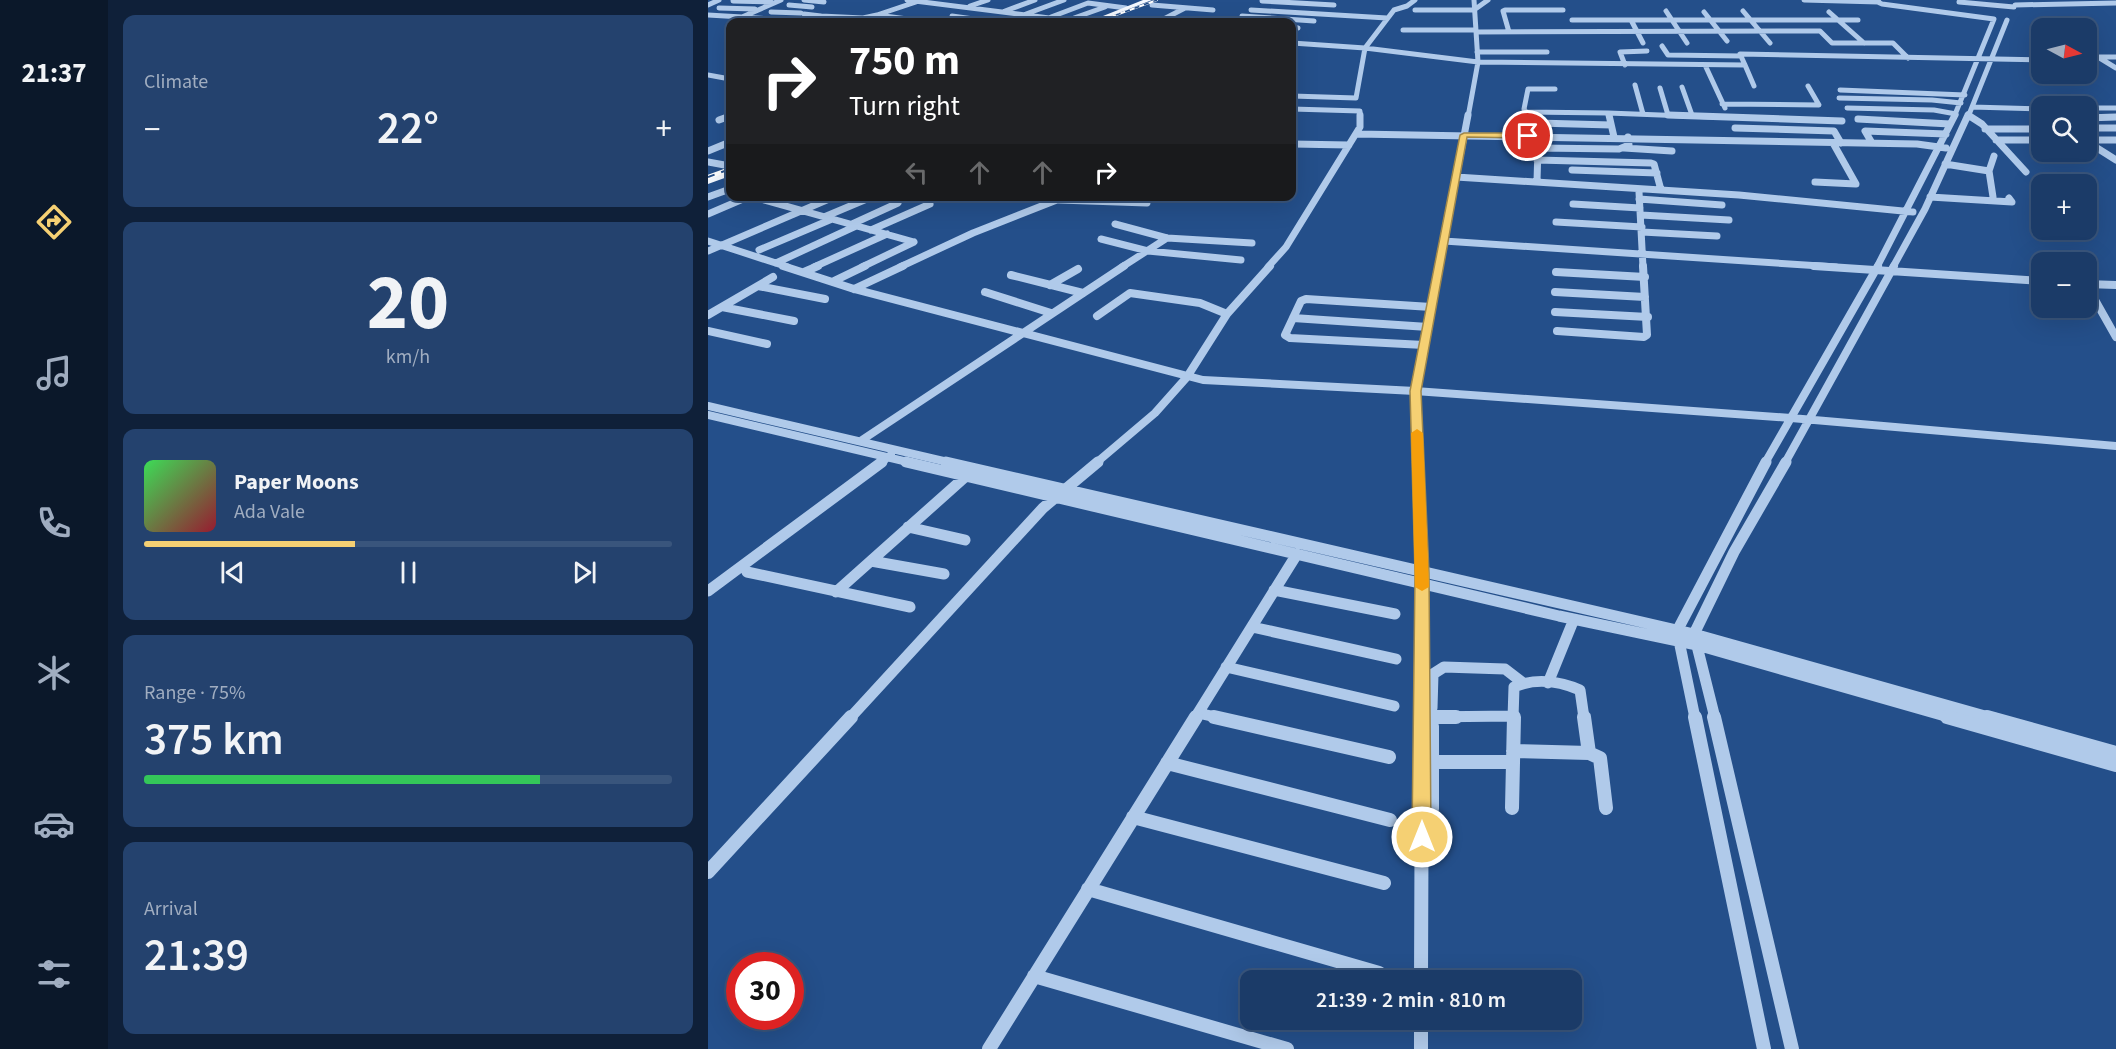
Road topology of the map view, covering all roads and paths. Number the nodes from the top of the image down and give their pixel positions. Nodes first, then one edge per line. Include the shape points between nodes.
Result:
1 (718, 0) edge
2 (781, 0) edge
3 (794, 0) edge
4 (907, 0) edge
5 (988, 0) edge
6 (1020, 0) edge
7 (1064, 0) edge
8 (1165, 0) edge
9 (1415, 0) edge
10 (1488, 0) edge
11 (1804, 0) edge
12 (708, 1) edge
13 (733, 1) edge
14 (1033, 1) edge
15 (1877, 1) edge
16 (824, 2) dead end
17 (918, 2) junction
18 (1150, 2) edge
19 (1261, 2) edge
20 (1959, 2) dead end
21 (772, 3) junction
22 (1421, 3) dead end
23 (1967, 3) junction
24 (2004, 3) edge
25 (2116, 3) edge
26 (1054, 4) junction
27 (2015, 4) edge
28 (708, 5) edge
29 (1108, 6) junction
30 (812, 7) dead end
31 (967, 7) junction
32 (719, 8) dead end
33 (1126, 8) junction
34 (1186, 8) junction
35 (757, 10) junction
36 (1213, 10) dead end
37 (1251, 10) junction
38 (1415, 10) dead end
39 (1563, 10) dead end
40 (1976, 10) dead end
41 (2097, 10) dead end
42 (2116, 10) edge
43 (1666, 11) dead end
44 (1743, 11) dead end
45 (1002, 12) junction
46 (1647, 12) dead end
47 (1704, 12) dead end
48 (1803, 12) dead end
49 (1829, 12) dead end
50 (1324, 14) junction
51 (708, 15) edge
52 (877, 15) junction
53 (1023, 15) junction
54 (821, 16) junction
55 (888, 16) junction
56 (952, 16) dead end
57 (1242, 16) junction
58 (1408, 16) dead end
59 (1475, 16) edge
60 (742, 17) junction
61 (756, 18) edge
62 (815, 18) edge
63 (882, 18) edge
64 (897, 18) edge
65 (966, 18) edge
66 (1042, 18) edge
67 (1050, 18) edge
68 (1074, 18) dead end
69 (1100, 18) edge
70 (1115, 18) edge
71 (1166, 18) edge
72 (1239, 18) edge
73 (1271, 18) edge
74 (1387, 18) junction
75 (2000, 18) junction
76 (1296, 20) edge
77 (1572, 20) dead end
78 (1631, 20) junction
79 (1652, 20) junction
80 (1672, 20) junction
81 (1711, 20) junction
82 (1750, 20) junction
83 (1812, 20) junction
84 (1838, 20) junction
85 (1858, 20) dead end
86 (1314, 21) dead end
87 (1465, 23) dead end
88 (1403, 30) dead end
89 (1637, 31) junction
90 (1659, 31) junction
91 (1679, 31) junction
92 (1719, 31) junction
93 (1760, 31) junction
94 (1509, 32) junction
95 (1820, 32) junction
96 (1727, 41) dead end
97 (1643, 43) dead end
98 (1770, 43) dead end
99 (1864, 43) junction
100 (1296, 44) edge
101 (1687, 44) dead end
102 (1662, 46) dead end
103 (1365, 48) junction
104 (1647, 51) dead end
105 (1547, 52) dead end
106 (1741, 56) junction
107 (1477, 57) junction
108 (1908, 58) junction
109 (2100, 58) joint
110 (2116, 58) edge
111 (1979, 59) junction
112 (1991, 59) junction
113 (2031, 59) edge
114 (1626, 65) junction
115 (1705, 65) junction
116 (1745, 65) junction
117 (2116, 68) edge
118 (710, 76) edge
119 (726, 78) edge
120 (1635, 84) dead end
121 (1754, 86) dead end
122 (1808, 86) dead end
123 (1682, 87) dead end
124 (1660, 88) dead end
125 (1555, 89) dead end
126 (1839, 90) dead end
127 (1296, 96) edge
128 (1356, 98) junction
129 (1839, 98) dead end
130 (1963, 99) junction
131 (1722, 104) junction
132 (1847, 108) dead end
133 (2097, 108) edge
134 (2116, 108) edge
135 (1296, 109) edge
136 (2031, 109) edge
137 (1360, 111) junction
138 (1970, 111) junction
139 (1608, 114) junction
140 (1643, 114) junction
141 (1956, 114) junction
142 (1668, 115) junction
143 (1692, 115) junction
144 (1729, 116) junction
145 (726, 117) edge
146 (2116, 117) edge
147 (2097, 118) edge
148 (1858, 119) dead end
149 (719, 120) dead end
150 (1842, 120) dead end
151 (1537, 123) dead end
152 (1950, 124) junction
153 (1611, 125) junction
154 (1735, 128) junction
155 (2097, 128) edge
156 (2116, 128) edge
157 (1985, 129) junction
158 (2031, 129) edge
159 (1357, 134) junction
160 (1946, 134) junction
161 (1464, 135) junction
162 (1614, 136) junction
163 (1628, 137) junction
164 (1996, 140) junction
165 (2031, 140) edge
166 (2097, 140) edge
167 (2116, 140) edge
168 (1740, 141) junction
169 (1833, 143) junction
170 (1841, 143) junction
171 (1872, 143) junction
172 (726, 144) edge
173 (1296, 144) edge
174 (1348, 145) junction
175 (1940, 147) junction
176 (2097, 147) edge
177 (1624, 148) junction
178 (1952, 149) junction
179 (708, 151) edge
180 (1672, 151) dead end
181 (1994, 156) dead end
182 (1537, 160) junction
183 (2116, 160) edge
184 (708, 162) edge
185 (1945, 164) junction
186 (726, 166) edge
187 (726, 168) edge
188 (726, 170) edge
189 (1572, 170) dead end
190 (1989, 171) junction
191 (708, 172) edge
192 (2026, 172) dead end
193 (1657, 173) junction
194 (1456, 177) junction
195 (708, 181) edge
196 (1537, 181) junction
197 (1815, 182) dead end
198 (1661, 190) junction
199 (726, 191) edge
200 (708, 197) edge
201 (1930, 197) junction
202 (1993, 197) dead end
203 (2009, 198) dead end
204 (738, 201) edge
205 (767, 201) edge
206 (826, 201) edge
207 (864, 201) edge
208 (1055, 201) edge
209 (1104, 201) edge
210 (898, 203) dead end
211 (930, 204) dead end
212 (1146, 204) dead end
213 (1573, 204) dead end
214 (1722, 205) dead end
215 (1907, 210) junction
216 (1640, 211) junction
217 (803, 212) junction
218 (1922, 213) junction
219 (708, 214) edge
220 (828, 218) junction
221 (1729, 220) dead end
222 (1556, 222) dead end
223 (1115, 224) dead end
224 (853, 226) junction
225 (871, 230) junction
226 (1642, 230) junction
227 (887, 234) junction
228 (1717, 237) dead end
229 (1167, 238) junction
230 (1101, 239) dead end
231 (708, 241) edge
232 (1444, 241) junction
233 (1252, 243) dead end
234 (722, 245) junction
235 (759, 250) dead end
236 (708, 251) edge
237 (1148, 251) junction
238 (1644, 254) junction
239 (1241, 260) dead end
240 (776, 263) junction
241 (1875, 268) junction
242 (1078, 269) dead end
243 (1890, 270) junction
244 (804, 272) junction
245 (1556, 272) dead end
246 (1011, 275) dead end
247 (1645, 277) junction
248 (773, 278) dead end
249 (2031, 280) edge
250 (834, 281) junction
251 (2097, 284) edge
252 (1050, 285) junction
253 (2116, 285) edge
254 (758, 286) junction
255 (854, 289) junction
256 (985, 292) dead end
257 (1555, 292) dead end
258 (1083, 293) junction
259 (1645, 297) junction
260 (825, 298) dead end
261 (2097, 303) edge
262 (722, 307) junction
263 (1431, 307) junction
264 (1555, 312) dead end
265 (1051, 313) junction
266 (1227, 314) junction
267 (708, 315) edge
268 (1097, 316) dead end
269 (1648, 317) junction
270 (1293, 318) junction
271 (794, 321) dead end
272 (1428, 327) junction
273 (708, 331) edge
274 (1557, 331) dead end
275 (1020, 333) junction
276 (2116, 337) edge
277 (767, 344) dead end
278 (1424, 345) junction
279 (1187, 376) junction
280 (1415, 391) junction
281 (708, 406) edge
282 (708, 415) edge
283 (1791, 418) junction
284 (1810, 420) junction
285 (862, 440) junction
286 (2116, 446) edge
287 (899, 450) junction
288 (887, 458) junction
289 (964, 477) junction
290 (1058, 493) junction
291 (908, 527) junction
292 (965, 540) dead end
293 (1297, 554) junction
294 (871, 561) junction
295 (747, 572) dead end
296 (944, 574) dead end
297 (1422, 578) junction
298 (1275, 590) junction
299 (708, 591) edge
300 (836, 592) junction
301 (910, 607) dead end
302 (1395, 614) dead end
303 (1574, 620) junction
304 (1252, 627) junction
305 (1678, 636) junction
306 (1695, 640) junction
307 (1396, 659) dead end
308 (1226, 667) junction
309 (1522, 682) junction
310 (1548, 684) junction
311 (1394, 706) dead end
312 (1432, 708) dead end
313 (1198, 714) junction
314 (1514, 716) junction
315 (1427, 722) junction
316 (1589, 753) junction
317 (2116, 753) edge
318 (1389, 757) dead end
319 (1513, 757) junction
320 (1432, 762) junction
321 (1167, 763) junction
322 (2116, 765) edge
323 (1512, 808) dead end
324 (1606, 808) dead end
325 (1432, 809) dead end
326 (1133, 817) junction
327 (1390, 820) dead end
328 (708, 872) edge
329 (1384, 883) dead end
330 (1088, 889) junction
331 (1369, 970) edge
332 (1421, 970) edge
333 (1034, 976) junction
334 (1421, 1030) edge
335 (989, 1049) edge
336 (1287, 1049) edge
337 (1421, 1049) edge
338 (1764, 1049) edge
339 (1792, 1049) edge

1 - 12 street
1 - 28 street
2 - 21 street
3 - 16 street
4 - 17 street
5 - 31 street
6 - 14 street
7 - 26 street
8 - 18 main road
9 - 74 street
10 - 59 street
11 - 15 street
13 - 21 street
14 - 26 street
14 - 45 street
15 - 75 street
17 - 31 street
17 - 52 street
18 - 33 main road
18 - 34 street
18 - 70 main road
19 - 37 street
19 - 50 street via 1330,8
20 - 23 street
21 - 30 street
21 - 35 street
22 - 59 street
23 - 24 street
23 - 40 street
24 - 27 street
24 - 75 street
25 - 27 street
26 - 53 street
27 - 75 street
29 - 33 street
29 - 67 street via 1088,3
29 - 68 street
31 - 45 street
32 - 35 street
33 - 69 main road
34 - 36 street
34 - 71 street
35 - 54 street
35 - 60 street
37 - 50 street
37 - 57 street
38 - 59 street
39 - 94 street via 1505,10
41 - 42 street
43 - 80 street
44 - 82 street
45 - 53 street
46 - 79 street
47 - 81 street
48 - 83 street
49 - 84 street
50 - 74 street
51 - 60 street
52 - 54 street
52 - 55 street
53 - 66 street
54 - 62 street
55 - 63 street
55 - 64 street
56 - 65 street
57 - 72 street
57 - 73 street
58 - 59 street
59 - 87 street
59 - 88 street
59 - 94 street
59 - 107 street
60 - 61 street
74 - 103 street
75 - 111 street
75 - 112 street
76 - 86 street
77 - 78 street
78 - 79 street
78 - 89 street
79 - 80 street
79 - 90 street
80 - 81 street
80 - 91 street
81 - 82 street
81 - 92 street
82 - 83 street
82 - 93 street
83 - 84 street
83 - 95 street
84 - 85 street
84 - 99 street
89 - 90 street
89 - 94 street
89 - 97 street
90 - 91 street
91 - 92 street
91 - 101 street
92 - 93 street
92 - 96 street
93 - 95 street
93 - 98 street
95 - 99 street via 1832,43
99 - 108 street via 1893,43
100 - 103 street
102 - 106 street via 1668,55
103 - 107 street
103 - 128 street
104 - 114 street via 1620,52
105 - 107 street
106 - 108 street
106 - 116 street
107 - 114 street
107 - 161 street
108 - 111 street
109 - 110 street
109 - 117 street
111 - 112 street
111 - 130 street
112 - 113 street
112 - 138 street
114 - 115 street
115 - 116 street
115 - 131 street
116 - 121 street
118 - 119 street
120 - 140 street
122 - 131 street via 1819,105
123 - 143 street
124 - 142 street
125 - 139 street via 1528,89 1524,109 1531,113
126 - 130 street
127 - 128 street
128 - 137 street
129 - 130 street
130 - 141 street
131 - 144 street
132 - 141 street
133 - 134 street
135 - 137 street
136 - 138 street
137 - 159 street via 1362,119
138 - 157 street
138 - 178 street
139 - 140 street
139 - 153 street
140 - 142 street
141 - 152 street
142 - 143 street
143 - 144 street
144 - 150 street
144 - 154 street
145 - 149 street
146 - 147 street
148 - 152 street
151 - 153 street
152 - 160 street
153 - 162 street
154 - 168 street
154 - 170 street via 1834,131
155 - 156 street
157 - 158 street
157 - 164 street
159 - 161 street
159 - 174 street
160 - 171 street via 1865,131
160 - 175 street
161 - 162 street
161 - 194 street
162 - 163 street
163 - 168 street
163 - 177 street via 1629,146
164 - 165 street
164 - 192 street
166 - 167 street
168 - 169 street
169 - 170 street
169 - 197 street via 1856,184
170 - 171 street
171 - 175 street
172 - 179 street
173 - 174 street
174 - 266 street via 1286,247
175 - 178 street
175 - 215 street
176 - 183 street
177 - 180 street
177 - 182 street via 1538,148
178 - 185 street
181 - 190 street
182 - 193 street via 1651,163
182 - 196 street
184 - 186 street
185 - 190 street
185 - 201 street
187 - 191 main road
188 - 195 main road
189 - 193 street
190 - 202 street
193 - 198 street
194 - 196 street
194 - 232 street
196 - 198 street
198 - 215 street
199 - 200 street
201 - 203 street via 2012,202
201 - 218 street
204 - 219 street
205 - 217 street
206 - 217 street
207 - 220 street
208 - 255 street via 973,233
209 - 212 street
210 - 224 street
211 - 225 street
213 - 216 street
214 - 216 street via 1639,196
215 - 218 street
215 - 241 street
216 - 221 street
216 - 226 street
217 - 220 street
217 - 234 street
218 - 243 street
220 - 224 street
220 - 235 street
222 - 226 street
223 - 229 street
224 - 225 street
224 - 240 street
225 - 227 street
226 - 228 street
226 - 238 street
227 - 244 street
227 - 250 street via 914,242
229 - 233 street
229 - 237 street
230 - 237 street
231 - 234 street
232 - 238 street
232 - 263 street
234 - 236 street
234 - 240 street
237 - 239 street
237 - 258 street
238 - 241 street
238 - 247 street
240 - 244 street
241 - 243 street
241 - 283 street
242 - 252 street
243 - 249 street
243 - 284 street
244 - 250 street
245 - 247 street
246 - 252 street
247 - 259 street
248 - 254 street
250 - 255 street
251 - 253 street
252 - 258 street
254 - 260 street
254 - 262 street
255 - 275 street
256 - 265 street
257 - 259 street
258 - 265 street
259 - 269 street
261 - 276 street
262 - 267 street
262 - 271 street
263 - 270 street via 1306,299
263 - 272 street
264 - 269 street
265 - 275 street
266 - 268 street via 1200,303 1130,293
266 - 279 street
269 - 274 street via 1644,337
270 - 272 street
270 - 278 street via 1286,337
272 - 278 street
273 - 277 street
275 - 279 street
275 - 285 street
278 - 280 street
279 - 280 street
279 - 290 street via 1147,420
280 - 283 street
280 - 297 street
281 - 285 street
282 - 288 street
283 - 284 street
283 - 305 street via 1706,568
284 - 286 street
284 - 306 street via 1734,552
285 - 287 street
287 - 288 street
287 - 290 street
288 - 289 street
288 - 299 street
289 - 290 street
289 - 291 street
290 - 293 street
290 - 297 street
290 - 328 street
291 - 292 street
291 - 294 street
293 - 297 street
293 - 298 street
294 - 296 street
294 - 300 street
295 - 300 street
297 - 303 street
297 - 305 street
297 - 315 street
298 - 302 street
298 - 304 street
300 - 301 street
303 - 305 street
303 - 310 street
304 - 307 street
304 - 308 street
305 - 306 street
305 - 338 street
306 - 317 street
306 - 322 street
306 - 339 street
308 - 311 street
308 - 313 street
309 - 310 street
309 - 312 street via 1505,669 1444,667 1433,674
309 - 314 street via 1514,687
310 - 316 street via 1570,684 1580,690
313 - 318 street
313 - 321 street
314 - 315 street
314 - 319 street
315 - 320 street
315 - 332 street
316 - 319 street
316 - 324 street via 1600,758
319 - 320 street
319 - 323 street
320 - 325 street
321 - 326 street
321 - 327 street
326 - 329 street
326 - 330 street
330 - 331 street
330 - 333 street
333 - 335 street
333 - 336 street
334 - 337 street

